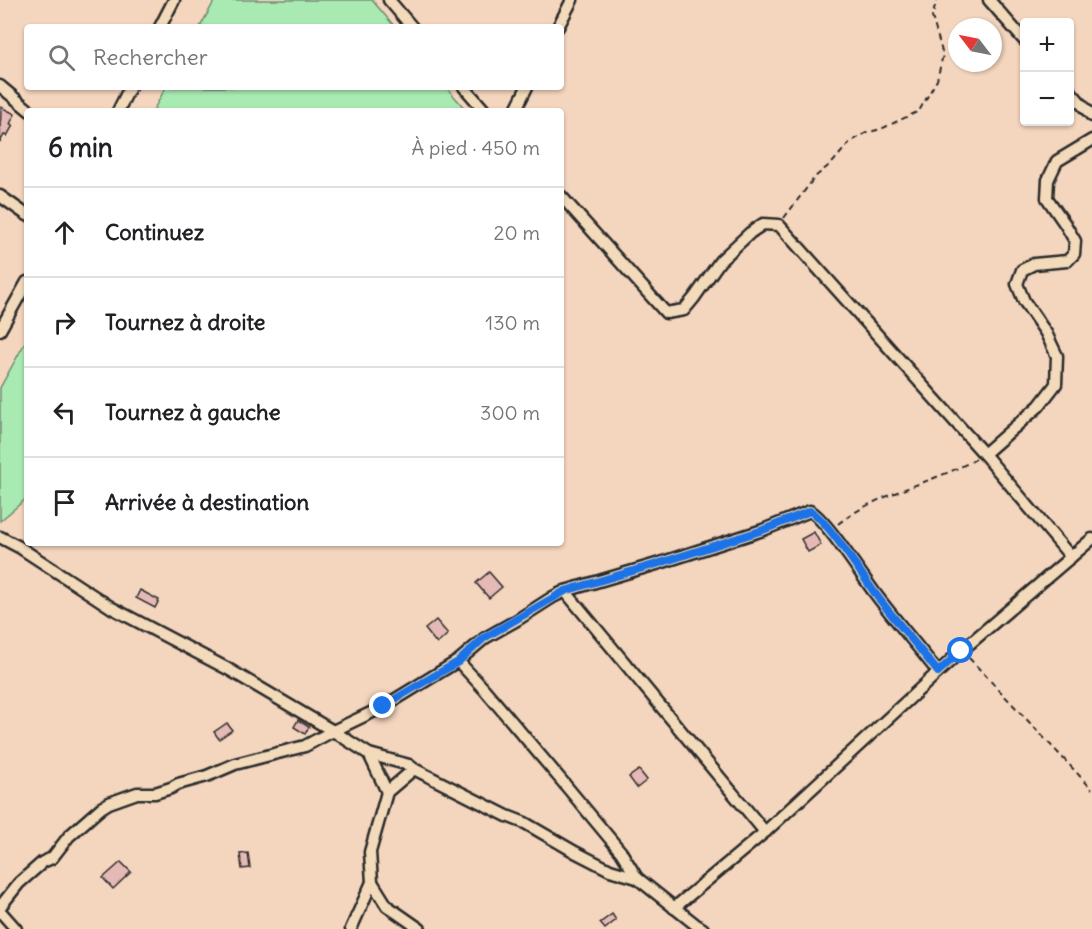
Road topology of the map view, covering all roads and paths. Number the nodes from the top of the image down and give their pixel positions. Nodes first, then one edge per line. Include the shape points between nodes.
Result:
1 (174, 0) edge
2 (389, 0) edge
3 (572, 0) edge
4 (937, 0) edge
5 (989, 0) edge
6 (162, 24) edge
7 (409, 24) edge
8 (560, 24) edge
9 (1020, 35) edge
10 (0, 86) edge
11 (128, 90) edge
12 (467, 90) edge
13 (526, 90) edge
14 (1074, 96) edge
15 (26, 108) edge
16 (120, 108) edge
17 (482, 108) edge
18 (516, 108) edge
19 (1092, 116) edge
20 (1092, 140) edge
21 (0, 196) edge
22 (564, 199) edge
23 (24, 213) edge
24 (779, 225) junction
25 (24, 287) edge
26 (0, 330) edge
27 (984, 454) junction
28 (829, 530) junction
29 (0, 537) edge
30 (1092, 539) edge
31 (23, 544) edge
32 (26, 546) edge
33 (1071, 556) junction
34 (565, 591) junction
35 (961, 651) junction
36 (458, 662) junction
37 (938, 672) junction
38 (333, 730) junction
39 (369, 754) junction
40 (414, 768) junction
41 (1092, 789) edge
42 (387, 792) junction
43 (765, 832) junction
44 (637, 878) junction
45 (372, 882) junction
46 (674, 908) junction
47 (0, 909) edge
48 (16, 929) edge
49 (351, 929) edge
50 (420, 929) edge
51 (703, 929) edge

1 - 6 street
2 - 7 street
3 - 8 street
4 - 24 path via 932,17 943,55 937,80 919,111 850,142 815,177
5 - 9 street
10 - 15 street
11 - 16 street
12 - 17 street
13 - 18 street
14 - 19 street
20 - 27 street via 1057,161 1047,180 1047,198 1075,241 1074,254 1067,261 1034,264 1023,270 1017,284 1058,356 1056,384 1040,406
21 - 23 street
22 - 24 street via 666,313 684,310 720,261 750,233 763,224
24 - 27 street
25 - 26 street
27 - 28 path via 956,470 870,503
27 - 33 street
28 - 34 street via 810,511 763,530
28 - 37 street
29 - 31 street
30 - 33 street
32 - 38 street via 112,608
33 - 35 street
34 - 36 street via 484,638
34 - 43 street
35 - 37 street
35 - 41 path
36 - 38 street
36 - 44 street via 621,852
37 - 43 street
38 - 39 street
38 - 47 street via 305,746 235,764 155,793 137,793 109,803 69,836 52,858 19,883
39 - 40 street
39 - 42 street
40 - 42 street
40 - 44 street via 610,870
42 - 45 street via 370,852
43 - 46 street
44 - 46 street
45 - 49 street
45 - 50 street via 387,906
46 - 51 street
47 - 48 street

